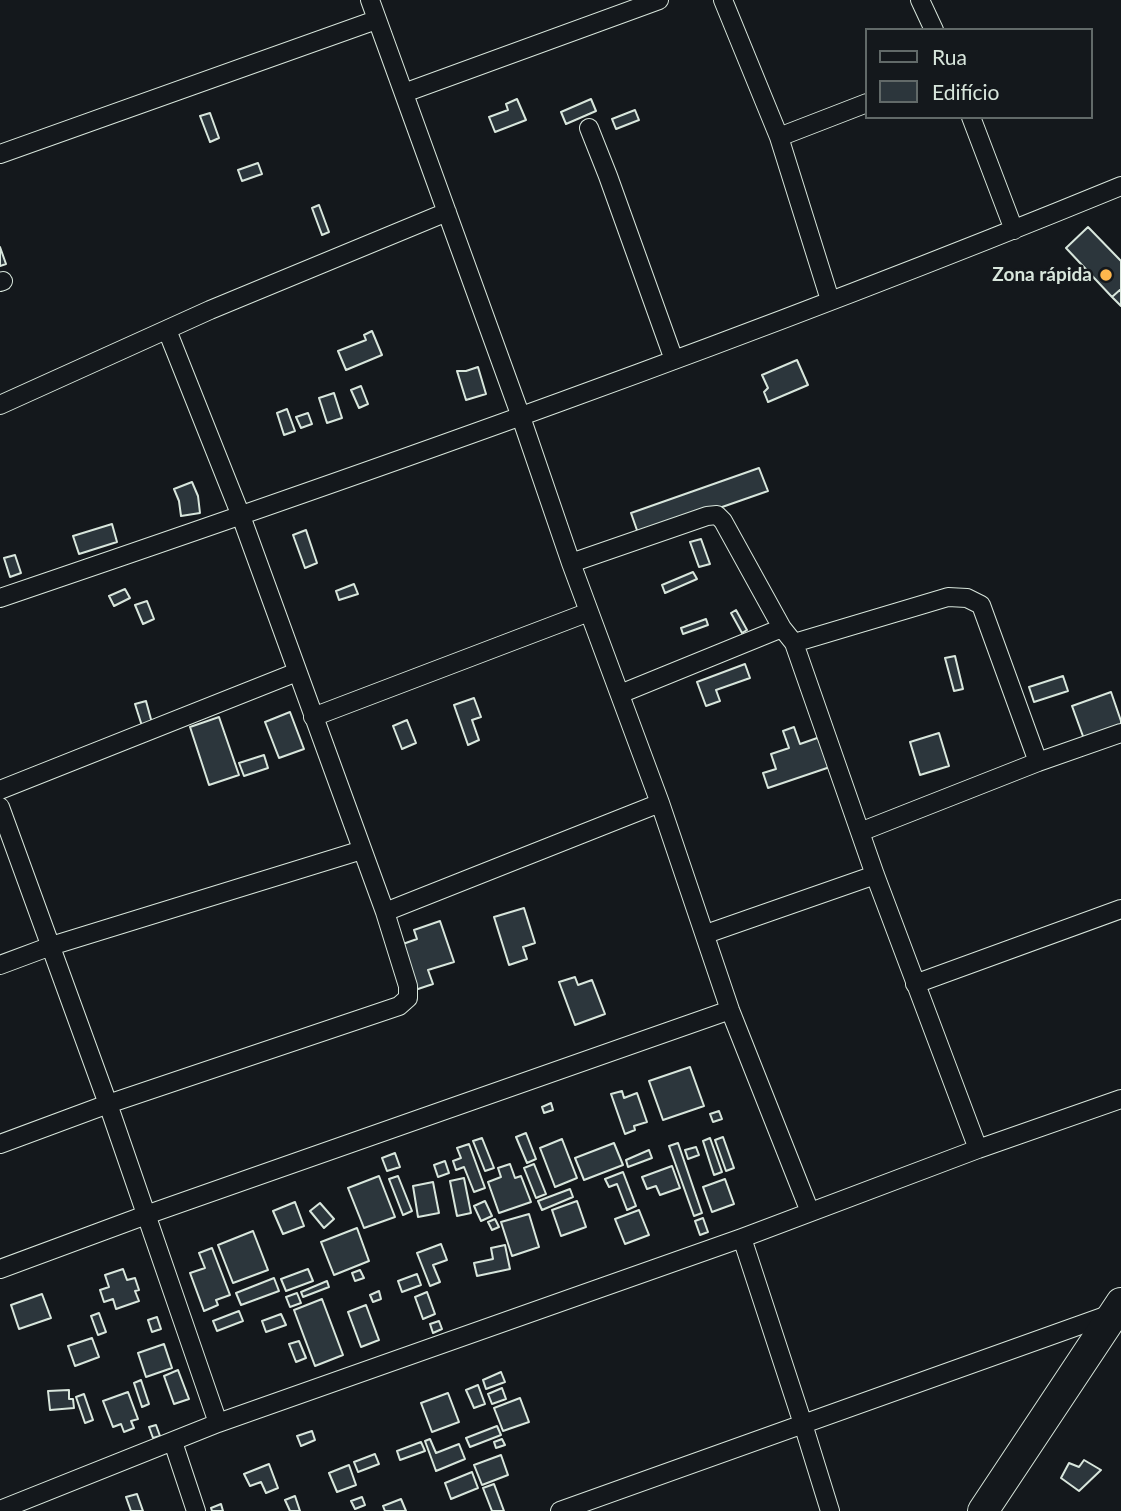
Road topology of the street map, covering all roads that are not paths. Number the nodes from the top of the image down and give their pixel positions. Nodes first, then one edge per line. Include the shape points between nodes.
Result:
1 (370, 0) edge
2 (659, 0) edge
3 (723, 0) edge
4 (920, 0) edge
5 (376, 20) junction
6 (933, 28) edge
7 (404, 93) junction
8 (866, 103) edge
9 (972, 119) edge
10 (589, 128) dead end
11 (779, 137) junction
12 (0, 154) edge
13 (1121, 186) edge
14 (447, 212) junction
15 (1014, 230) junction
16 (830, 300) junction
17 (167, 330) junction
18 (674, 359) junction
19 (0, 405) edge
20 (521, 417) junction
21 (241, 516) junction
22 (571, 563) junction
23 (0, 598) edge
24 (589, 612) junction
25 (782, 628) junction
26 (794, 643) junction
27 (297, 672) junction
28 (620, 694) junction
29 (313, 717) junction
30 (1121, 733) edge
31 (1038, 762) junction
32 (0, 790) edge
33 (660, 803) junction
34 (0, 807) edge
35 (860, 832) junction
36 (362, 850) junction
37 (875, 875) junction
38 (1121, 909) edge
39 (385, 912) junction
40 (706, 934) junction
41 (51, 946) junction
42 (0, 965) edge
43 (915, 984) junction
44 (730, 1010) junction
45 (1121, 1099) edge
46 (108, 1104) junction
47 (0, 1144) edge
48 (978, 1149) junction
49 (810, 1212) junction
50 (146, 1215) junction
51 (742, 1238) junction
52 (0, 1269) edge
53 (1118, 1308) edge
54 (218, 1423) junction
55 (803, 1424) junction
56 (173, 1442) junction
57 (0, 1510) edge
58 (196, 1511) edge
59 (560, 1511) edge
60 (830, 1511) edge
61 (983, 1511) edge

1 - 5 street
2 - 7 street
3 - 11 street
4 - 6 street
5 - 7 street
5 - 12 street
7 - 14 street
8 - 11 street
9 - 15 street
10 - 18 street
11 - 16 street
13 - 15 street
14 - 17 street
14 - 20 street
15 - 16 street
16 - 18 street
17 - 19 street
17 - 21 street
18 - 20 street
20 - 21 street
20 - 22 street
21 - 23 street
21 - 27 street
22 - 24 street
22 - 25 street via 717,515
24 - 28 street
24 - 29 street
25 - 26 street
25 - 28 street
26 - 31 street via 948,597 967,598 981,605
26 - 35 street
27 - 29 street
27 - 32 street
28 - 33 street
29 - 36 street
30 - 31 street
31 - 35 street
33 - 39 street
33 - 40 street
34 - 41 street
35 - 37 street
36 - 39 street
36 - 41 street
37 - 40 street
37 - 43 street
38 - 43 street
39 - 46 street via 408,986 408,998 399,1006
40 - 44 street
41 - 42 street
41 - 46 street
43 - 48 street
44 - 49 street
44 - 50 street
45 - 48 street
46 - 47 street
46 - 50 street
48 - 49 street
49 - 51 street
50 - 52 street
50 - 54 street
51 - 54 street
51 - 55 street
53 - 55 street
53 - 61 main road
54 - 56 street
55 - 59 street
55 - 60 street
56 - 57 street
56 - 58 street

